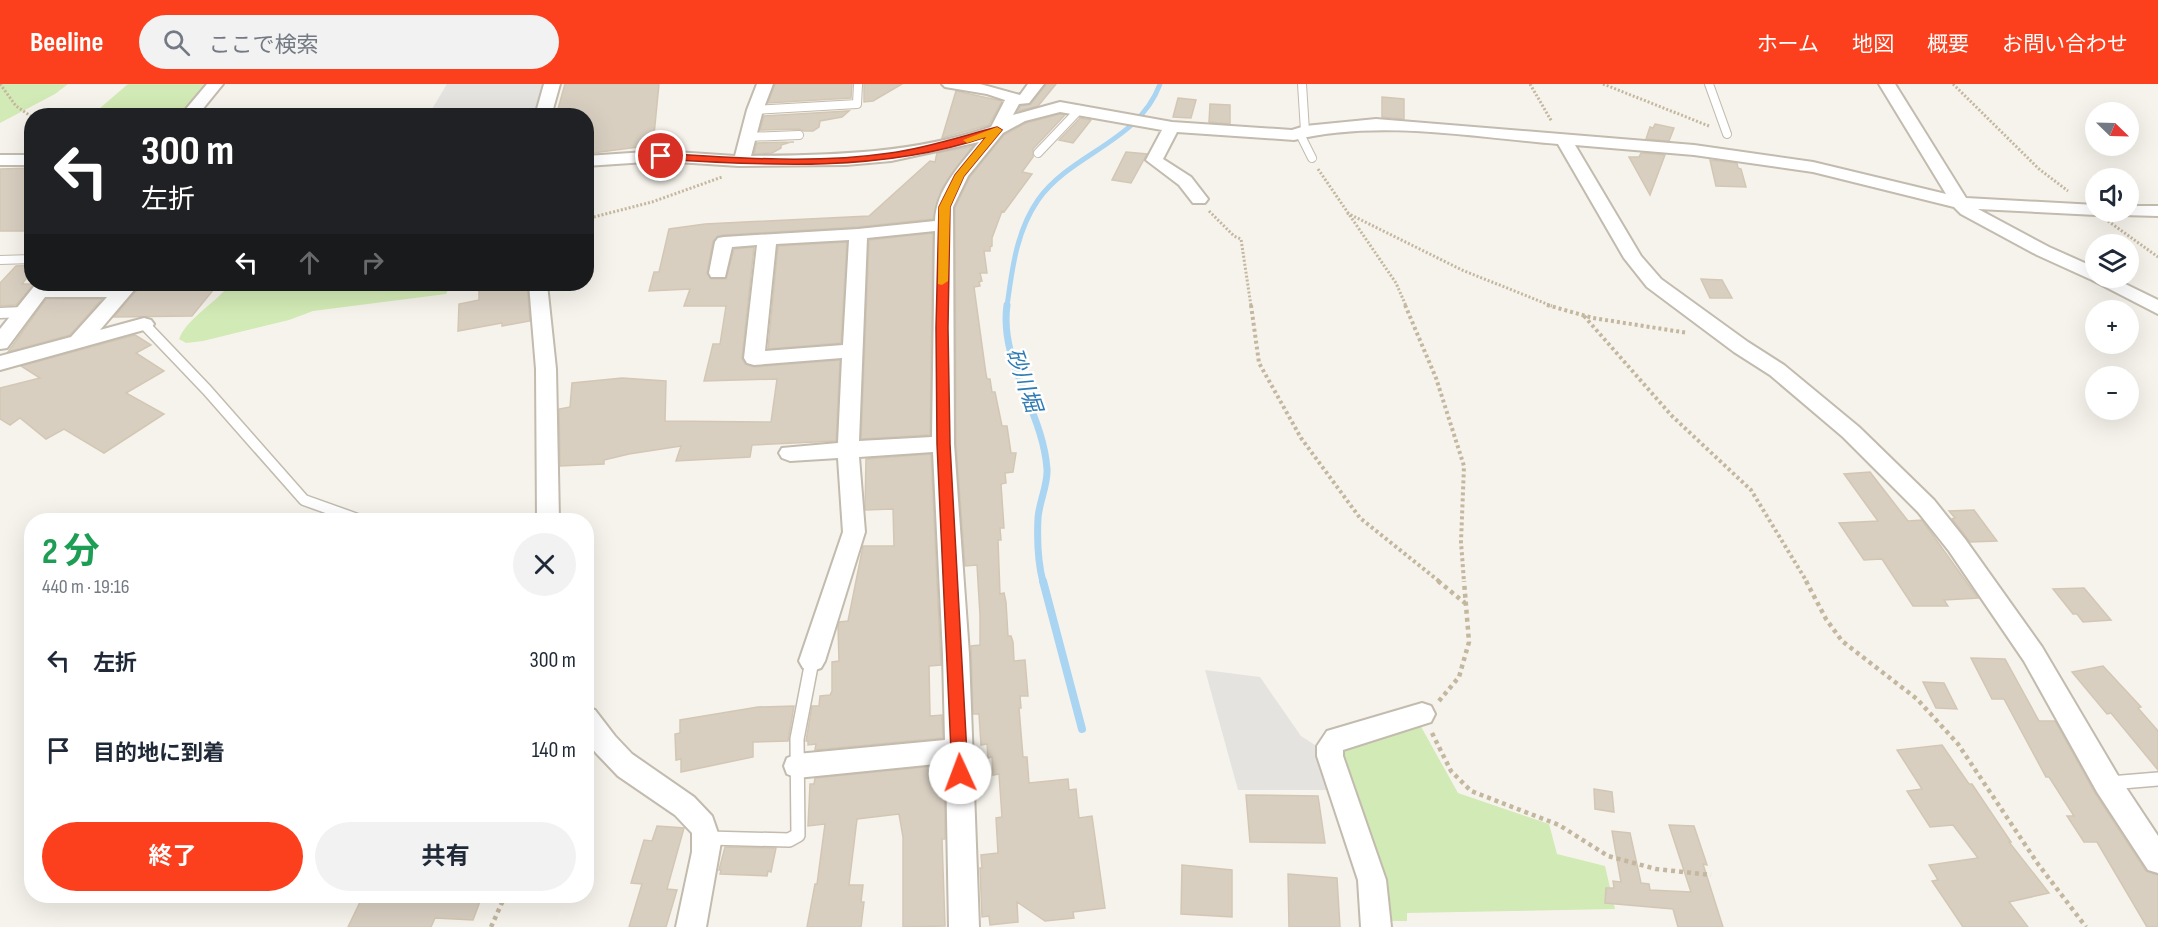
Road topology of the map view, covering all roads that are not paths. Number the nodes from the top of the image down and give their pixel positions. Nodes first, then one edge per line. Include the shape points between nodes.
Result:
1 (215, 84) edge
2 (552, 84) edge
3 (765, 84) edge
4 (858, 84) edge
5 (950, 84) edge
6 (1036, 84) edge
7 (1302, 84) edge
8 (1709, 84) edge
9 (1887, 84) edge
10 (992, 87) edge
11 (1014, 98) junction
12 (195, 108) edge
13 (545, 108) edge
14 (755, 110) junction
15 (1079, 110) junction
16 (1163, 125) junction
17 (997, 130) junction
18 (1303, 132) junction
19 (1727, 134) road end
20 (800, 135) dead end
21 (747, 137) junction
22 (1564, 140) junction
23 (1038, 153) dead end
24 (1312, 158) road end
25 (24, 160) edge
26 (594, 160) edge
27 (1, 161) edge
28 (739, 161) junction
29 (1199, 199) road end
30 (1960, 203) junction
31 (2085, 210) edge
32 (2139, 211) edge
33 (2158, 211) edge
34 (944, 225) junction
35 (858, 234) junction
36 (767, 240) junction
37 (24, 259) edge
38 (0, 260) edge
39 (2085, 270) edge
40 (718, 273) dead end
41 (2119, 288) edge
42 (39, 291) edge
43 (123, 291) edge
44 (539, 291) edge
45 (2158, 308) edge
46 (23, 312) junction
47 (0, 313) edge
48 (144, 324) joint
49 (78, 342) junction
50 (0, 343) edge
51 (852, 351) junction
52 (0, 363) edge
53 (943, 444) junction
54 (848, 449) junction
55 (790, 453) dead end
56 (340, 513) edge
57 (548, 513) edge
58 (812, 661) joint
59 (1422, 714) road end
60 (594, 729) edge
61 (959, 750) junction
62 (797, 766) junction
63 (2158, 779) edge
64 (2107, 783) junction
65 (708, 838) junction
66 (2158, 860) edge
67 (691, 927) edge
68 (964, 927) edge
69 (1376, 927) edge

1 - 12 street
2 - 13 street
3 - 14 street
4 - 14 lane via 857,104
5 - 10 street
6 - 11 street via 1024,100
7 - 18 lane
8 - 19 lane
9 - 30 street
10 - 11 street
11 - 17 street
14 - 21 street
15 - 16 street
15 - 17 street via 1060,107 1019,118
15 - 23 lane
16 - 18 street
16 - 29 street via 1154,160 1185,181
17 - 28 street via 965,141 891,156
17 - 34 street via 960,175 944,207
18 - 22 street via 1376,124
18 - 24 lane
20 - 21 lane
21 - 28 street
22 - 30 street via 1784,162
22 - 64 street via 1633,258 1654,283 1778,370 1851,432 1926,506 2032,654
25 - 27 street
26 - 28 street via 661,156
30 - 31 street
30 - 39 street via 2043,251
32 - 33 street
34 - 35 street
34 - 53 street
35 - 36 street
35 - 51 street
36 - 40 street via 724,242
36 - 51 street via 754,358
37 - 38 lane
41 - 45 street
42 - 46 street
43 - 49 street
44 - 57 street via 546,369
46 - 47 lane
46 - 50 street
48 - 49 street
48 - 56 lane via 304,500
49 - 52 street
51 - 54 street
53 - 54 street
53 - 61 street
54 - 55 street
54 - 58 street via 854,532
58 - 62 lane
59 - 69 street via 1336,739 1330,746 1372,880
60 - 65 street via 628,767 676,799 700,821
61 - 62 street
61 - 68 street
62 - 65 lane via 798,835 789,840
63 - 64 lane
64 - 66 street
65 - 67 street

